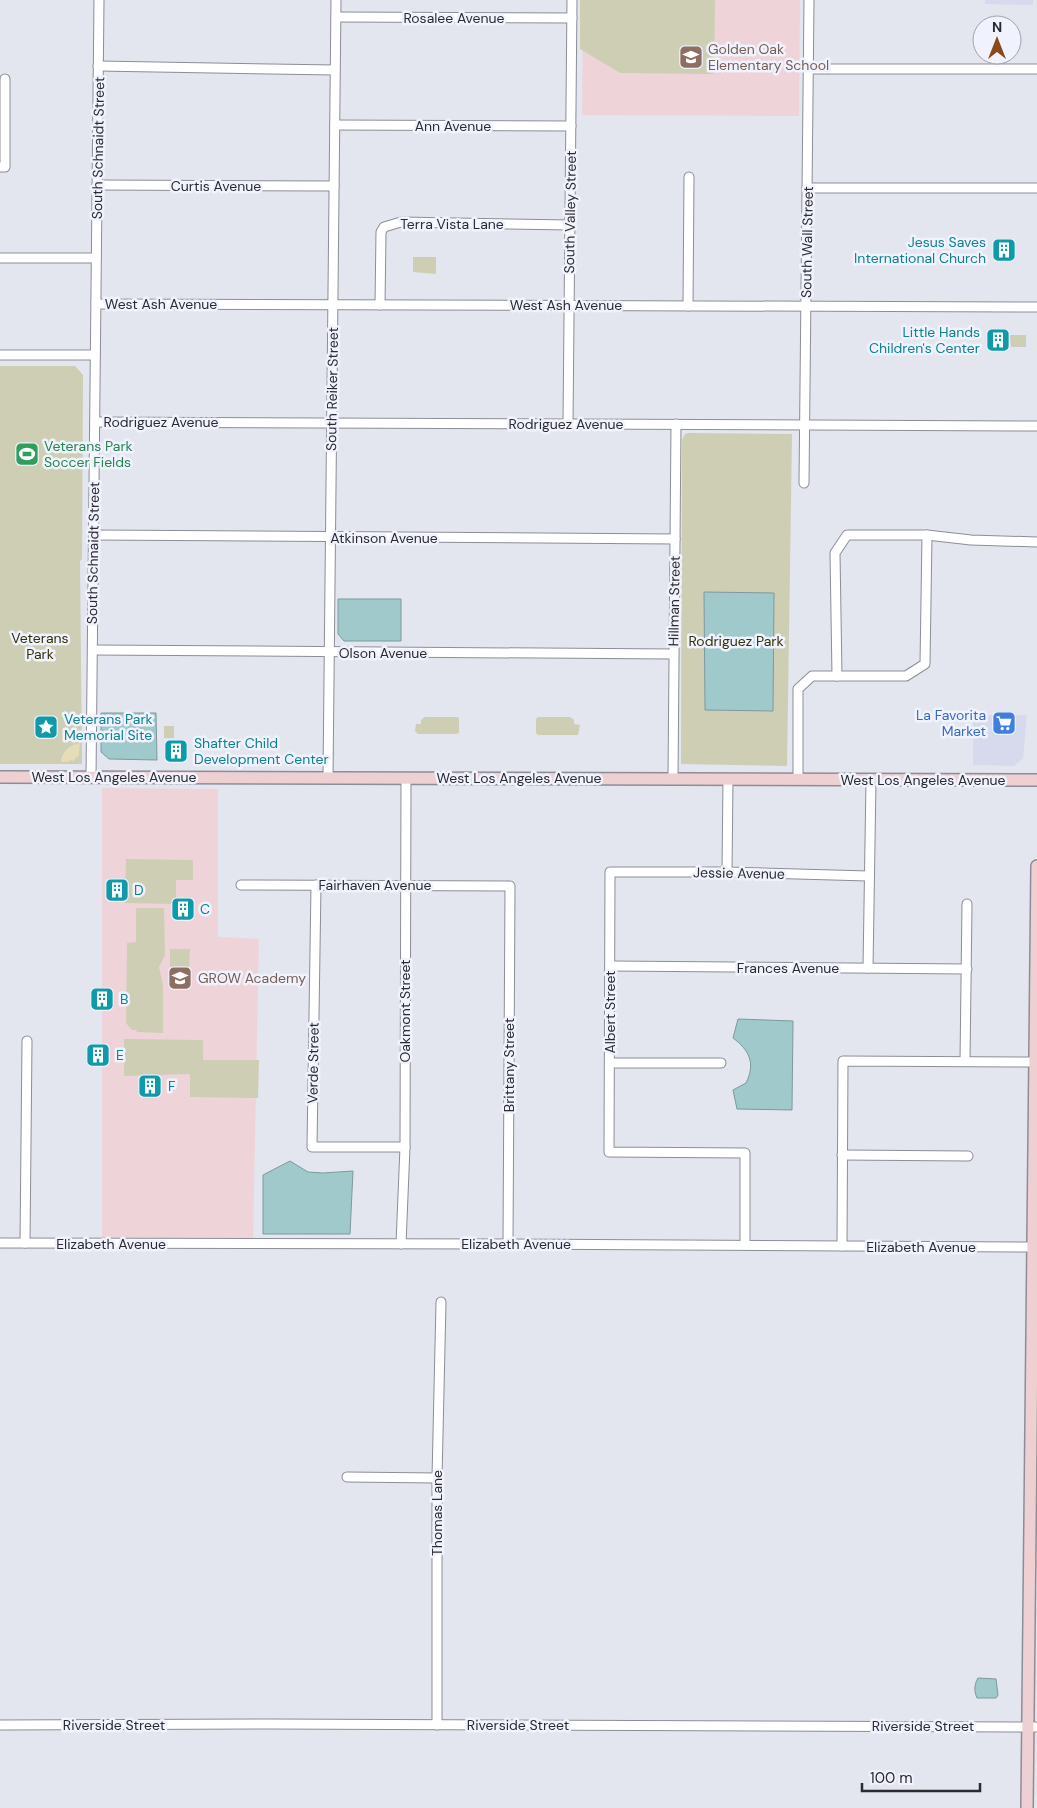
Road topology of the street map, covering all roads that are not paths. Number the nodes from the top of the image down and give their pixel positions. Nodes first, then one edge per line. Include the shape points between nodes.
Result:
1 (99, 0) edge
2 (336, 0) edge
3 (572, 0) edge
4 (809, 0) edge
5 (336, 17) junction
6 (572, 18) junction
7 (98, 66) junction
8 (808, 69) junction
9 (1037, 69) edge
10 (335, 70) junction
11 (5, 78) dead end
12 (335, 125) junction
13 (571, 126) junction
14 (2, 167) edge
15 (689, 176) dead end
16 (97, 185) junction
17 (334, 186) junction
18 (807, 188) junction
19 (1037, 188) edge
20 (570, 225) junction
21 (0, 258) edge
22 (96, 258) junction
23 (96, 304) junction
24 (333, 304) junction
25 (380, 305) junction
26 (570, 305) junction
27 (688, 306) junction
28 (806, 306) junction
29 (1037, 307) edge
30 (0, 355) edge
31 (95, 355) junction
32 (95, 422) junction
33 (332, 423) junction
34 (568, 424) junction
35 (676, 424) junction
36 (805, 424) junction
37 (1037, 426) edge
38 (804, 483) dead end
39 (94, 535) junction
40 (927, 535) junction
41 (330, 538) junction
42 (675, 539) junction
43 (1037, 542) edge
44 (92, 650) junction
45 (329, 652) junction
46 (673, 654) junction
47 (837, 676) junction
48 (0, 777) edge
49 (91, 777) junction
50 (328, 778) junction
51 (406, 778) junction
52 (673, 779) junction
53 (728, 779) junction
54 (798, 779) junction
55 (871, 780) junction
56 (1037, 780) edge
57 (1037, 866) edge
58 (610, 872) joint
59 (728, 872) junction
60 (868, 876) junction
61 (241, 885) dead end
62 (316, 885) junction
63 (406, 885) junction
64 (510, 886) joint
65 (967, 904) dead end
66 (1037, 943) edge
67 (610, 966) junction
68 (868, 968) junction
69 (967, 969) junction
70 (27, 1041) dead end
71 (965, 1062) junction
72 (1035, 1062) junction
73 (610, 1063) junction
74 (721, 1063) dead end
75 (1036, 1142) edge
76 (405, 1147) junction
77 (842, 1155) junction
78 (968, 1156) dead end
79 (0, 1243) edge
80 (25, 1243) junction
81 (401, 1244) junction
82 (508, 1244) junction
83 (745, 1245) junction
84 (842, 1246) junction
85 (1033, 1247) junction
86 (441, 1302) dead end
87 (347, 1478) dead end
88 (437, 1478) junction
89 (437, 1725) junction
90 (0, 1726) edge
91 (1033, 1727) edge
92 (1028, 1808) edge

1 - 7 street, South Schnaidt Street
2 - 5 street, South Reiker Street
3 - 6 street, South Valley Street
4 - 8 street, South Wall Street
5 - 6 street, Rosalee Avenue
5 - 10 street, South Reiker Street
6 - 13 street, South Valley Street
7 - 10 street
7 - 16 street, South Schnaidt Street
8 - 9 street
8 - 18 street, South Wall Street
10 - 12 street, South Reiker Street
11 - 14 street
12 - 13 street, Ann Avenue
12 - 17 street, South Reiker Street
13 - 20 street, South Valley Street
15 - 27 street
16 - 17 street, Curtis Avenue
16 - 22 street, South Schnaidt Street
17 - 24 street, South Reiker Street
18 - 19 street
18 - 28 street, South Wall Street
20 - 25 street, Terra Vista Lane via 401,222 384,228 381,232
20 - 26 street, South Valley Street
21 - 22 street
22 - 23 street, South Schnaidt Street
23 - 24 street, West Ash Avenue
23 - 31 street, South Schnaidt Street
24 - 25 street, West Ash Avenue
24 - 33 street, South Reiker Street
25 - 26 street, West Ash Avenue
26 - 27 street, West Ash Avenue
26 - 34 street, South Valley Street
27 - 28 street, West Ash Avenue
28 - 29 street, West Ash Avenue
28 - 36 street, South Wall Street
30 - 31 street
31 - 32 street, South Schnaidt Street
32 - 33 street, Rodriguez Avenue
32 - 39 street, South Schnaidt Street
33 - 34 street, Rodriguez Avenue
33 - 41 street, South Reiker Street
34 - 35 street, Rodriguez Avenue
35 - 36 street, Rodriguez Avenue
35 - 42 street, Hillman Street
36 - 37 street, Rodriguez Avenue
36 - 38 street, South Wall Street
39 - 41 street, Atkinson Avenue
39 - 44 street, South Schnaidt Street
40 - 43 street
40 - 47 street via 925,664 906,676
40 - 47 street via 847,535 835,553
41 - 42 street, Atkinson Avenue
41 - 45 street, South Reiker Street
42 - 46 street, Hillman Street
44 - 45 street, Olson Avenue
44 - 49 street, South Schnaidt Street
45 - 46 street, Olson Avenue
45 - 50 street, South Reiker Street
46 - 52 street, Hillman Street
47 - 54 street via 812,676 798,689
48 - 49 street, West Los Angeles Avenue
49 - 50 street, West Los Angeles Avenue
50 - 51 street, West Los Angeles Avenue
51 - 52 street, West Los Angeles Avenue
51 - 63 street, Oakmont Street
52 - 53 street, West Los Angeles Avenue
53 - 54 street, West Los Angeles Avenue
53 - 59 street
54 - 55 street, West Los Angeles Avenue
55 - 56 street, West Los Angeles Avenue
55 - 60 street
57 - 66 street
58 - 59 street, Jessie Avenue
58 - 67 street, Albert Street
59 - 60 street, Jessie Avenue
60 - 68 street
61 - 62 street, Fairhaven Avenue
62 - 63 street, Fairhaven Avenue
62 - 76 street, Verde Street via 312,1147
63 - 64 street, Fairhaven Avenue
63 - 76 street, Oakmont Street
64 - 82 street, Brittany Street
65 - 69 street
66 - 72 street
67 - 68 street, Frances Avenue
67 - 73 street, Albert Street
68 - 69 street, Frances Avenue
69 - 71 street
70 - 80 street
71 - 72 street
71 - 77 street via 843,1061
72 - 75 street
73 - 74 street
73 - 83 street, Albert Street via 609,1152 746,1153
75 - 85 street
76 - 81 street, Oakmont Street
77 - 78 street
77 - 84 street
79 - 80 street, Elizabeth Avenue
80 - 81 street, Elizabeth Avenue
81 - 82 street, Elizabeth Avenue
82 - 83 street, Elizabeth Avenue
83 - 84 street, Elizabeth Avenue
84 - 85 street, Elizabeth Avenue
85 - 91 street
86 - 88 street, Thomas Lane
87 - 88 street
88 - 89 street, Thomas Lane
89 - 90 street, Riverside Street
89 - 91 street, Riverside Street
91 - 92 street

